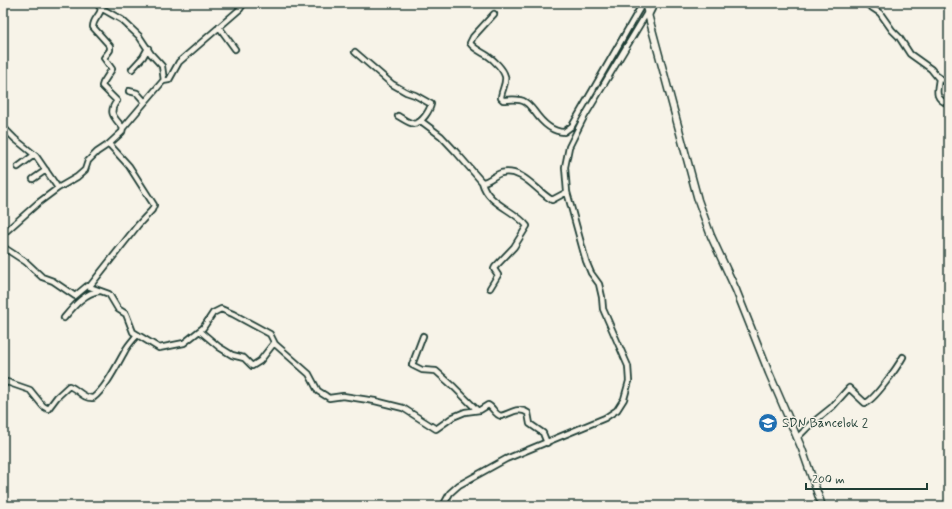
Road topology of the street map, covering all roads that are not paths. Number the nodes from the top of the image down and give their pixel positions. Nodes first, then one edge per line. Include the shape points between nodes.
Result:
1 (97, 3) edge
2 (244, 3) edge
3 (655, 3) edge
4 (865, 3) edge
5 (101, 8) junction
6 (646, 8) edge
7 (494, 14) dead end
8 (219, 27) junction
9 (148, 48) junction
10 (235, 49) dead end
11 (355, 52) dead end
12 (132, 70) dead end
13 (937, 76) junction
14 (164, 81) junction
15 (949, 84) edge
16 (129, 91) dead end
17 (145, 102) junction
18 (949, 104) edge
19 (398, 116) dead end
20 (421, 121) junction
21 (3, 127) edge
22 (123, 128) junction
23 (109, 144) junction
24 (34, 155) junction
25 (18, 167) dead end
26 (46, 170) junction
27 (33, 179) dead end
28 (482, 182) junction
29 (58, 188) junction
30 (566, 193) junction
31 (3, 234) edge
32 (3, 247) edge
33 (90, 286) junction
34 (490, 288) dead end
35 (103, 291) junction
36 (64, 318) dead end
37 (200, 331) junction
38 (137, 336) junction
39 (423, 336) dead end
40 (274, 343) junction
41 (904, 357) dead end
42 (3, 385) edge
43 (477, 410) junction
44 (797, 438) junction
45 (546, 441) junction
46 (444, 506) edge
47 (822, 506) edge

1 - 5 street
2 - 8 street
3 - 6 street
4 - 13 street via 880,13 910,54
5 - 9 street via 122,20
5 - 22 street via 93,27 110,46 104,58 112,69 102,86 117,101 113,106 113,113
6 - 7 street via 572,126 564,132 548,127 528,103 501,98 505,83 504,75 490,57 470,43
6 - 30 street via 569,147 565,167
6 - 44 street via 698,200
8 - 10 street
8 - 14 street via 179,62 169,80
9 - 12 street
9 - 14 street via 162,66
11 - 20 street via 392,84 430,103 431,107
13 - 15 street
13 - 18 street via 938,96
14 - 17 street
16 - 17 street via 137,93
17 - 22 street
19 - 20 street via 414,124
20 - 28 street via 441,136
21 - 24 street
22 - 23 street
23 - 29 street via 97,152 77,177
23 - 33 street via 129,166 154,207
24 - 25 street
24 - 26 street
26 - 27 street
26 - 29 street
28 - 30 street via 502,173 513,173 527,179 551,200
28 - 34 street via 490,197 527,226 512,250 495,267 498,275
29 - 31 street
30 - 45 street via 589,268 599,284 603,309 628,366 629,381 624,399 614,412
32 - 33 street via 26,262 42,277 53,281 75,296 84,287
33 - 35 street
35 - 36 street via 84,298
35 - 38 street via 110,296 118,309 126,314 132,331
37 - 38 street via 184,344 163,348
37 - 40 street via 219,347 232,355 244,358 252,366 260,361
37 - 40 street via 212,313 221,309 266,331
38 - 42 street via 125,351 113,374 93,398 69,386 48,409 30,390 7,382
39 - 43 street via 412,365 422,370 436,371
40 - 43 street via 309,374 318,391 330,398 343,396 403,408 436,429 449,419
41 - 44 street via 868,403 849,388
43 - 45 street via 489,406 499,416 512,411 524,411 528,414 530,424 540,431
44 - 47 street
45 - 46 street via 459,485 450,493

